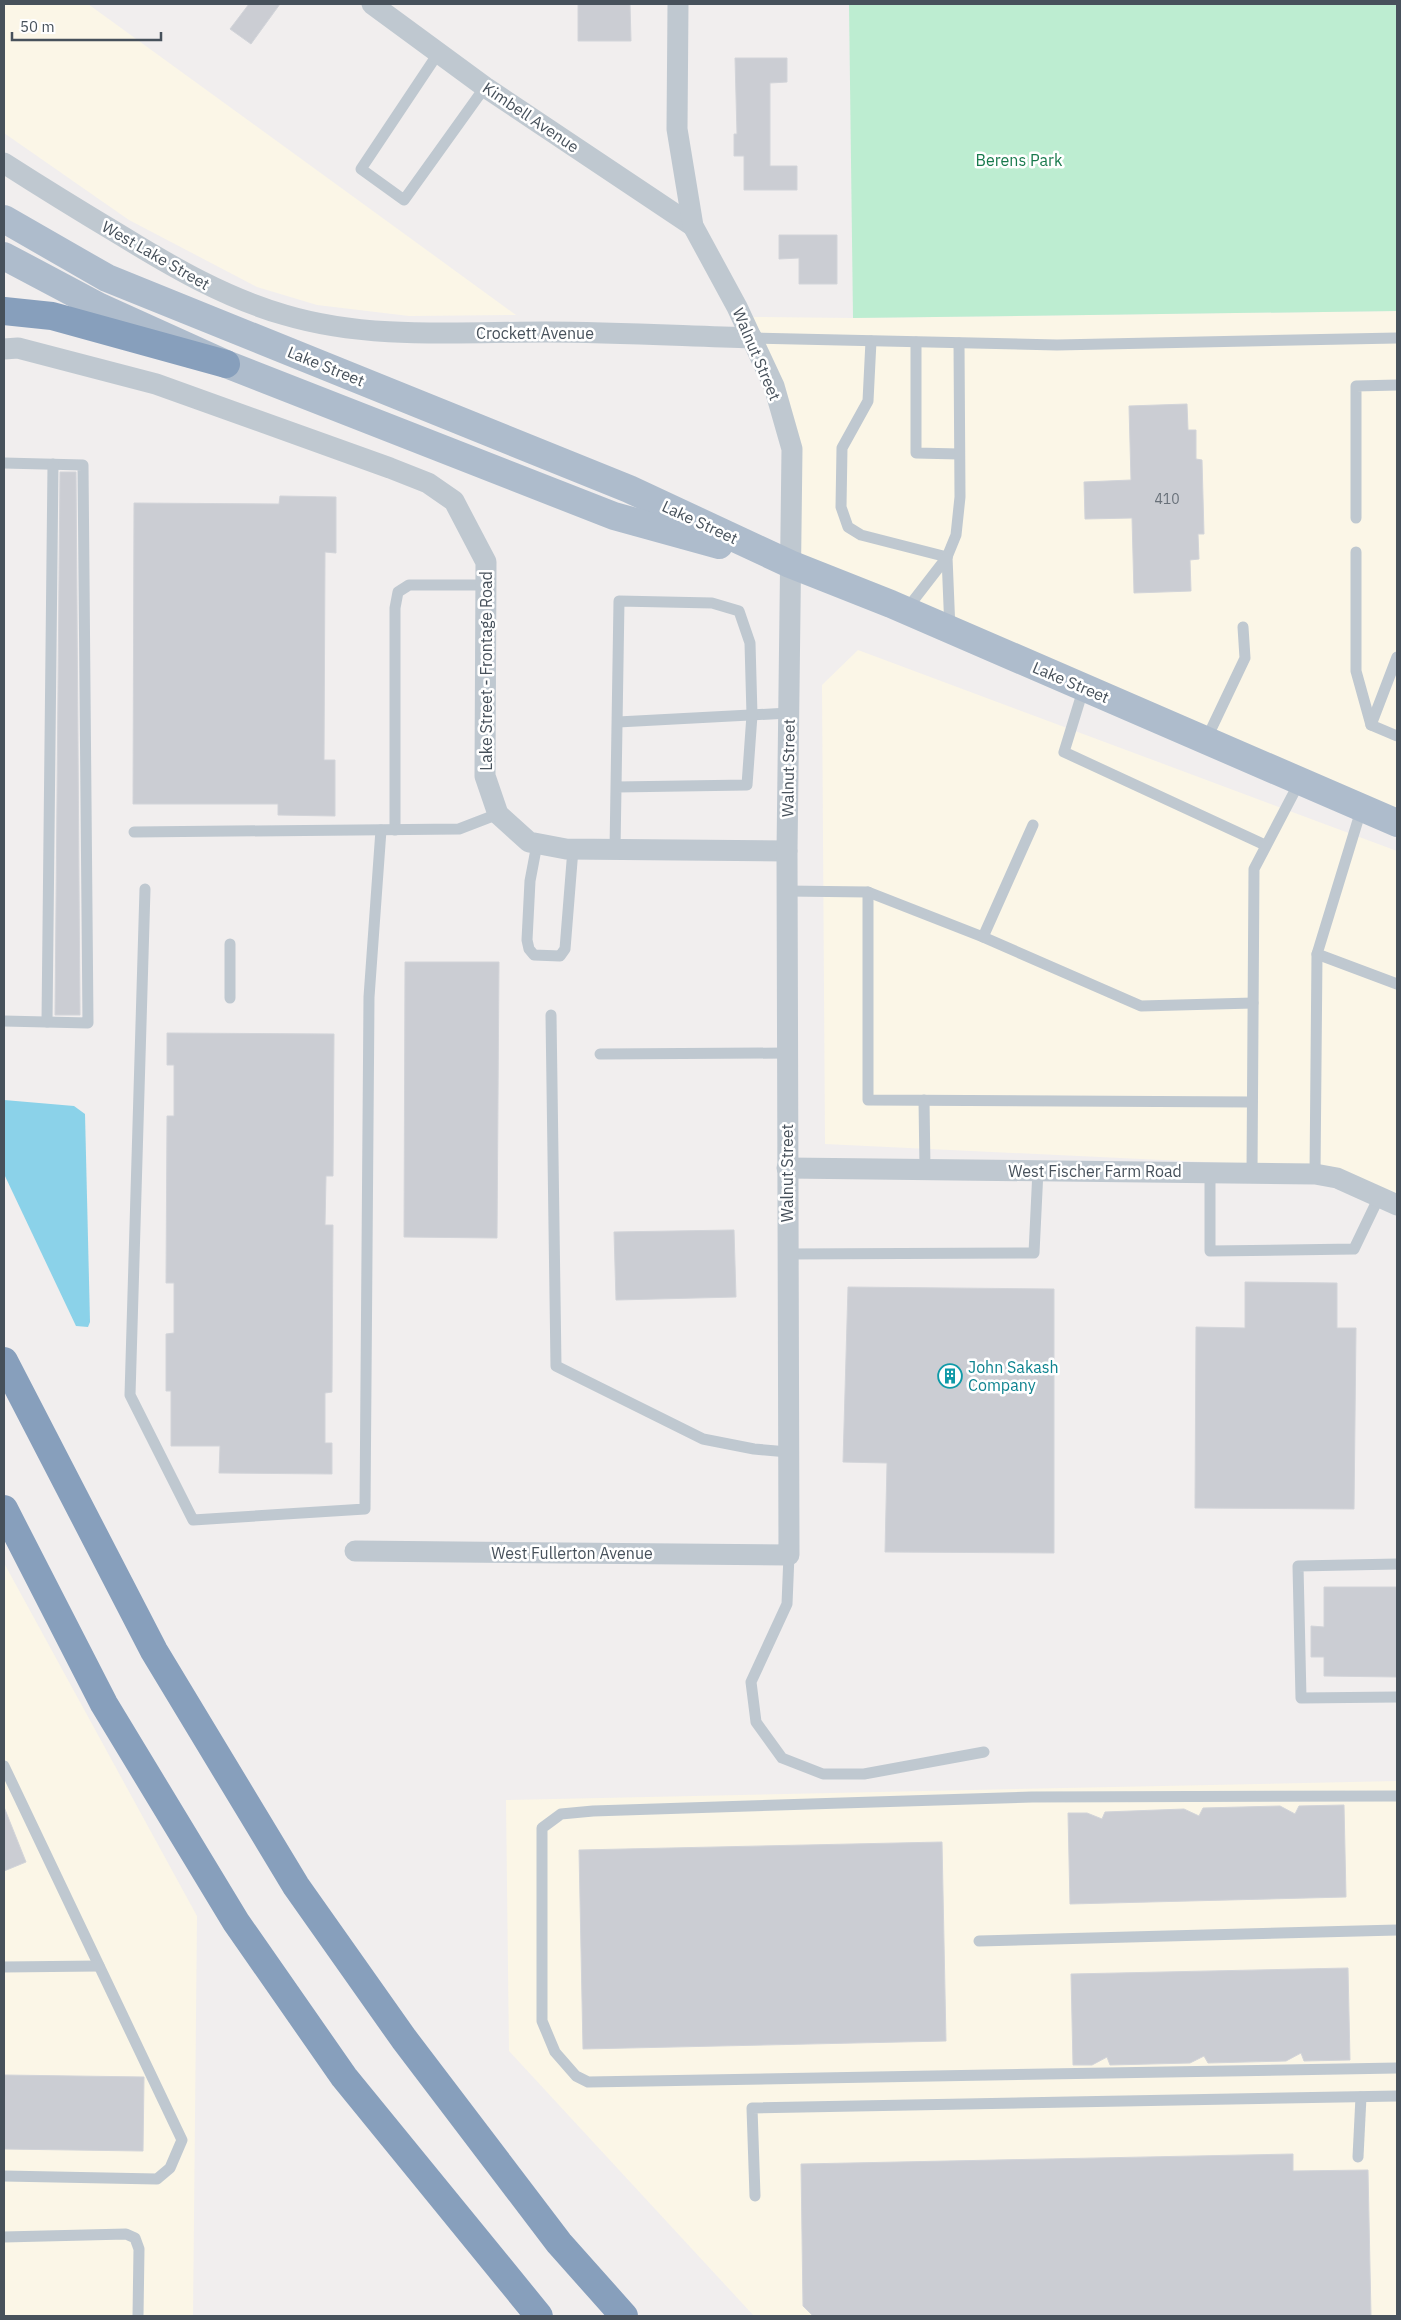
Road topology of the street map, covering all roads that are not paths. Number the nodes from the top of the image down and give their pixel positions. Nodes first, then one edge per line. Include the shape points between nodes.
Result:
1 (372, 4) edge
2 (678, 4) edge
3 (439, 52) junction
4 (485, 87) junction
5 (4, 163) edge
6 (4, 219) edge
7 (693, 226) junction
8 (4, 256) edge
9 (4, 311) edge
10 (319, 324) joint
11 (752, 338) junction
12 (1397, 338) edge
13 (871, 341) junction
14 (916, 342) junction
15 (959, 343) junction
16 (4, 349) edge
17 (226, 364) junction
18 (1397, 385) edge
19 (959, 454) junction
20 (4, 463) edge
21 (53, 464) junction
22 (1356, 518) dead end
23 (1356, 552) dead end
24 (947, 557) junction
25 (790, 564) junction
26 (486, 585) junction
27 (906, 611) junction
28 (1243, 627) dead end
29 (950, 630) junction
30 (1397, 657) edge
31 (1084, 688) junction
32 (788, 713) junction
33 (752, 715) junction
34 (618, 722) junction
35 (1371, 725) junction
36 (1397, 736) edge
37 (1206, 740) junction
38 (1300, 781) junction
39 (617, 786) junction
40 (1362, 808) junction
41 (498, 814) junction
42 (1397, 823) edge
43 (1033, 825) dead end
44 (381, 830) junction
45 (395, 830) junction
46 (134, 832) dead end
47 (537, 844) junction
48 (1265, 845) junction
49 (573, 849) junction
50 (615, 850) junction
51 (787, 851) junction
52 (145, 889) dead end
53 (787, 891) junction
54 (868, 892) junction
55 (983, 936) junction
56 (230, 944) dead end
57 (1317, 954) junction
58 (1397, 984) edge
59 (230, 998) dead end
60 (1253, 1003) junction
61 (551, 1015) dead end
62 (4, 1021) edge
63 (47, 1022) junction
64 (787, 1053) junction
65 (600, 1054) dead end
66 (924, 1100) junction
67 (1252, 1102) junction
68 (787, 1168) junction
69 (925, 1169) junction
70 (1038, 1170) junction
71 (1210, 1172) junction
72 (1252, 1172) junction
73 (1315, 1174) junction
74 (1388, 1200) edge
75 (787, 1254) junction
76 (4, 1361) edge
77 (788, 1452) junction
78 (4, 1509) edge
79 (354, 1551) dead end
80 (789, 1554) junction
81 (1397, 1564) edge
82 (1397, 1697) edge
83 (984, 1752) dead end
84 (4, 1766) edge
85 (1397, 1796) edge
86 (1397, 1930) edge
87 (979, 1941) dead end
88 (99, 1966) junction
89 (4, 1967) edge
90 (1397, 2068) edge
91 (1361, 2096) junction
92 (1397, 2096) edge
93 (1358, 2157) dead end
94 (4, 2176) edge
95 (756, 2196) dead end
96 (4, 2237) edge
97 (138, 2316) edge
98 (539, 2316) edge
99 (624, 2316) edge

1 - 3 street, Kimbell Avenue
2 - 7 street, Walnut Street via 677,129
3 - 4 street, Kimbell Avenue
3 - 4 lane via 361,169 404,200
4 - 7 street, Kimbell Avenue
5 - 10 street, West Lake Street via 211,288 284,315
6 - 25 main road, Lake Street via 107,278 629,489
7 - 11 street, Walnut Street
8 - 17 main road via 100,307
9 - 17 highway via 52,316
10 - 11 street, Crockett Avenue via 437,333 548,332
11 - 13 lane
11 - 25 street, Walnut Street via 774,386 792,449
12 - 15 lane
13 - 14 lane
13 - 24 lane via 868,401 842,448 841,506 848,526 861,535
14 - 15 lane
14 - 19 lane via 916,453
15 - 19 lane
16 - 26 street, Lake Street - Frontage Road via 18,348 156,384 428,484 454,502 486,562
17 - 25 main road via 614,516
18 - 22 lane via 1356,386
19 - 24 lane via 960,497 956,535
20 - 21 lane
21 - 63 lane
21 - 63 lane via 83,464 88,1024
23 - 35 lane via 1356,671
24 - 27 lane
24 - 29 lane
25 - 27 main road, Lake Street
25 - 32 street, Walnut Street
26 - 41 street, Lake Street - Frontage Road via 485,776
26 - 45 lane via 409,585 398,592
27 - 29 main road, Lake Street
28 - 37 lane via 1245,658
29 - 31 main road, Lake Street
30 - 35 lane
31 - 37 main road, Lake Street
31 - 48 lane via 1064,752
32 - 33 lane
32 - 51 street, Walnut Street
33 - 34 lane
33 - 34 lane via 750,643 739,611 712,603 619,601
33 - 39 lane via 747,785
34 - 39 lane
35 - 36 lane
37 - 38 main road, Lake Street
38 - 40 main road, Lake Street
38 - 48 lane
39 - 50 lane
40 - 42 main road, Lake Street
40 - 57 lane
41 - 45 lane via 459,829
41 - 47 street, Lake Street - Frontage Road via 529,842
43 - 55 lane
44 - 45 lane
44 - 46 lane
44 - 52 lane via 369,997 365,1509 193,1520 130,1395
47 - 49 street, Lake Street - Frontage Road
47 - 49 lane via 530,881 527,940 534,956 560,956 565,949
48 - 60 lane via 1254,870
49 - 50 street, Lake Street - Frontage Road
50 - 51 street, Lake Street - Frontage Road
51 - 53 street, Walnut Street
53 - 54 lane
53 - 64 street, Walnut Street
54 - 55 lane
54 - 66 lane via 868,1100
55 - 60 lane via 1140,1006
56 - 59 lane
57 - 58 lane
57 - 73 lane
60 - 67 lane
61 - 77 lane via 556,1366 703,1439
62 - 63 lane
64 - 65 lane
64 - 68 street, Walnut Street
66 - 67 lane
66 - 69 lane
67 - 72 lane
68 - 69 street, West Fischer Farm Road
68 - 75 street, Walnut Street
69 - 70 street, West Fischer Farm Road
70 - 71 street, West Fischer Farm Road
70 - 75 lane via 1034,1253
71 - 72 street, West Fischer Farm Road
71 - 74 lane via 1210,1251 1354,1249
72 - 73 street, West Fischer Farm Road
73 - 74 street, West Fischer Farm Road via 1337,1178
75 - 77 street, Walnut Street
76 - 99 highway via 154,1651 296,1886 422,2063 559,2243
77 - 80 street, Walnut Street
78 - 98 highway via 104,1704 236,1922 344,2077
79 - 80 street, West Fullerton Avenue
80 - 83 lane via 787,1604 751,1682 756,1722 782,1758 823,1774 864,1774
81 - 82 lane via 1298,1566 1301,1698
84 - 88 lane
85 - 90 lane via 1032,1797 593,1810 561,1814 542,1828 542,2021 555,2052 576,2076 588,2082
86 - 87 lane
88 - 89 lane
88 - 94 lane via 182,2140 170,2168 157,2179
91 - 92 lane
91 - 93 lane
91 - 95 lane via 752,2108
96 - 97 lane via 126,2234 135,2238 139,2249

